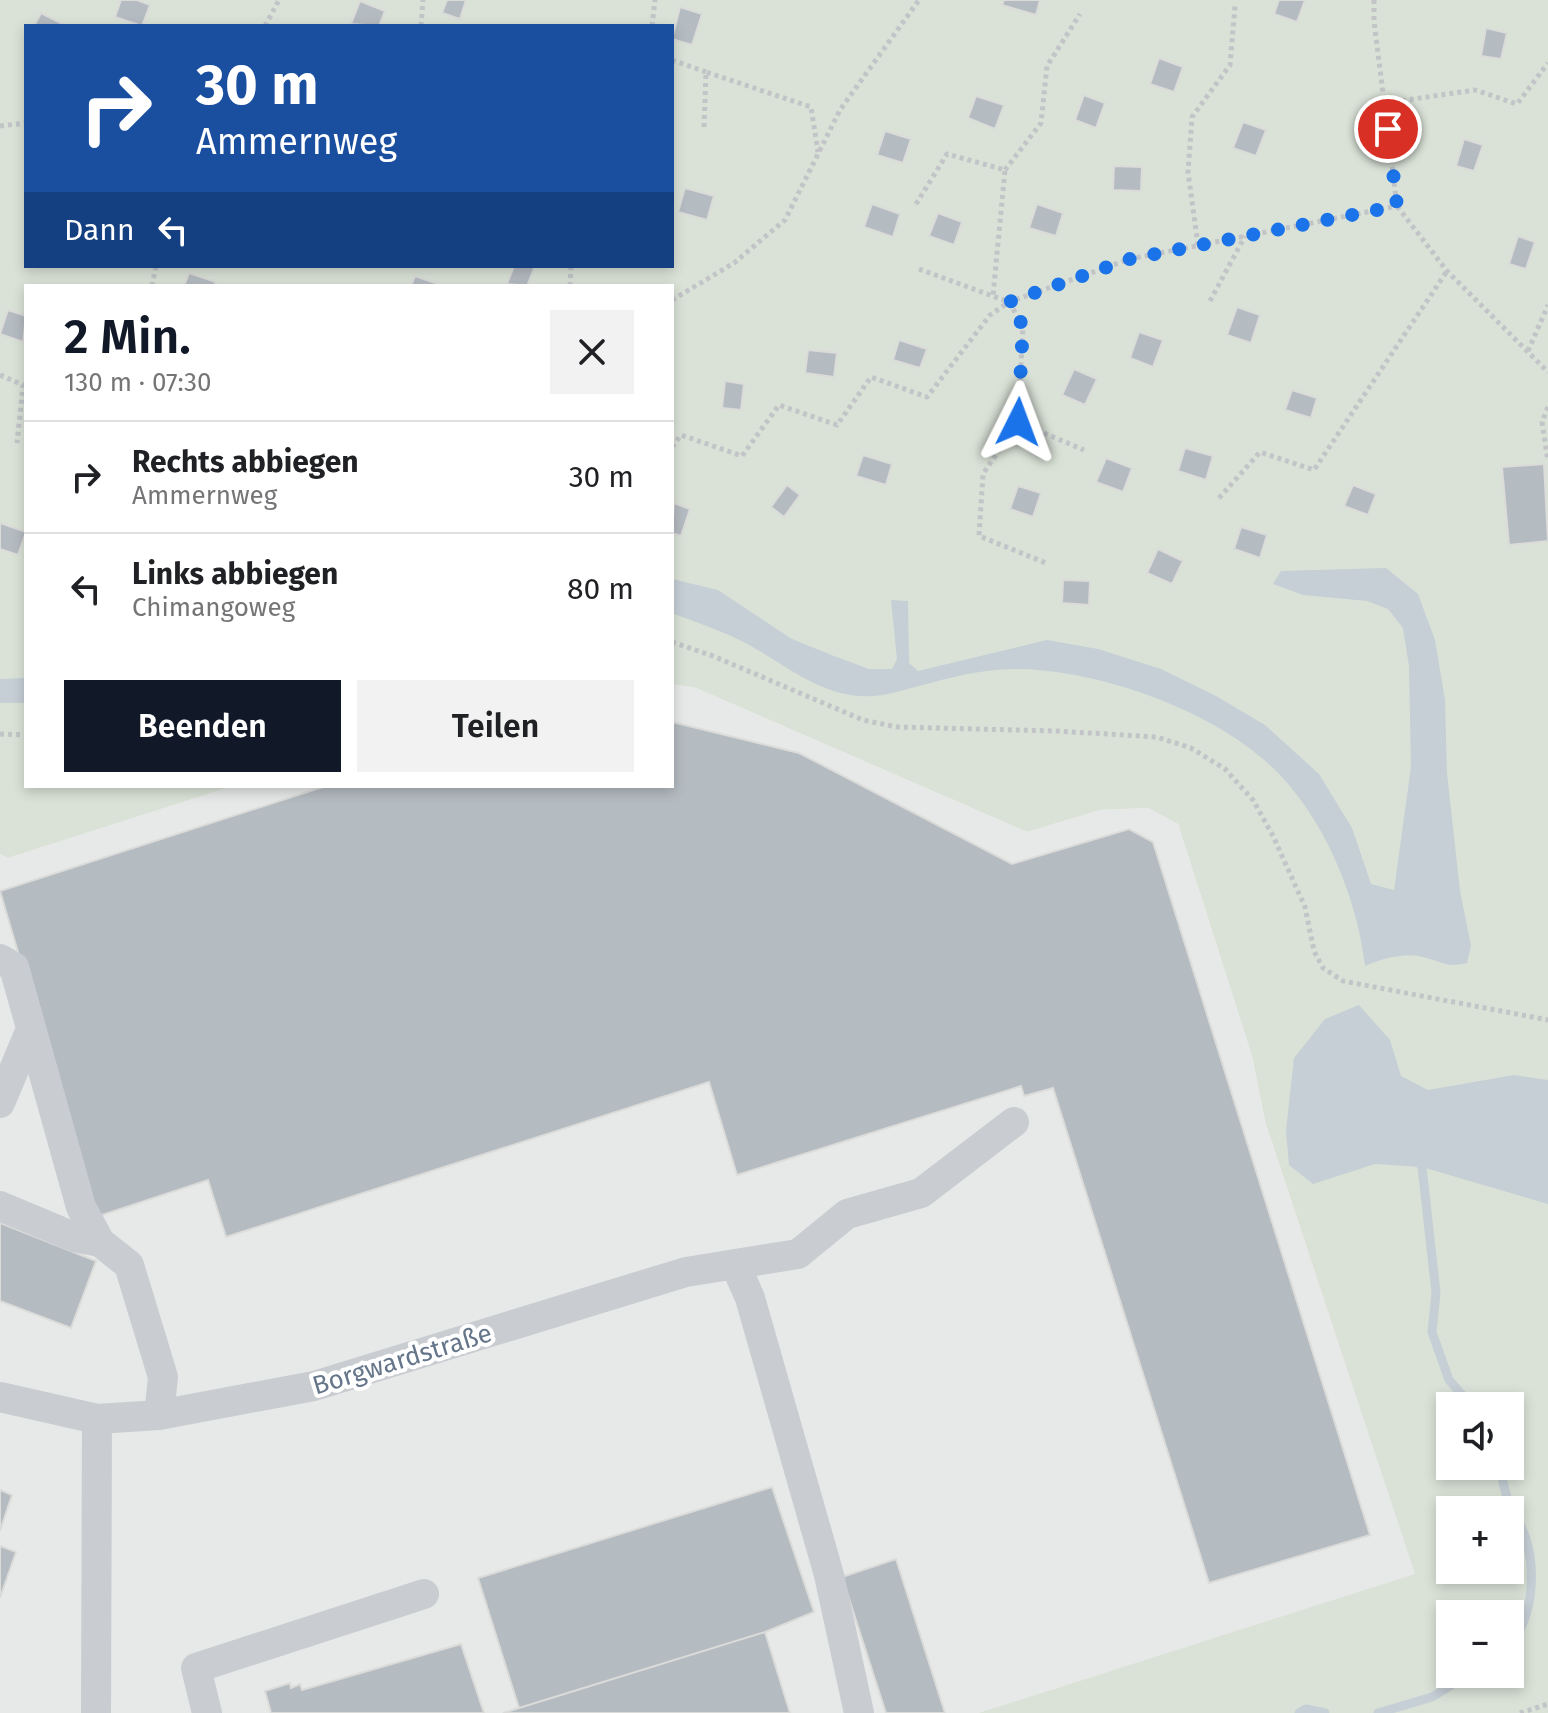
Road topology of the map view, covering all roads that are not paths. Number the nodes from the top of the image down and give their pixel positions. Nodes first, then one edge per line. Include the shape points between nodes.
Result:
1 (0, 959) edge
2 (31, 1029) junction
3 (0, 1103) edge
4 (1014, 1122) dead end
5 (0, 1206) edge
6 (100, 1242) junction
7 (735, 1264) junction
8 (0, 1397) edge
9 (159, 1415) junction
10 (97, 1419) junction
11 (424, 1594) dead end
12 (96, 1713) edge
13 (207, 1713) edge
14 (859, 1713) edge

1 - 2 street via 14,967
2 - 3 street
2 - 6 street via 81,1207
4 - 7 street, Borgwardstraße via 921,1193 847,1214 798,1254
5 - 6 street via 74,1237
6 - 9 street via 129,1265 163,1377
7 - 9 street, Borgwardstraße via 686,1272 314,1386
7 - 14 street via 750,1298 829,1575
8 - 10 street, Borgwardstraße
9 - 10 street, Borgwardstraße
10 - 12 street
11 - 13 street via 196,1668

